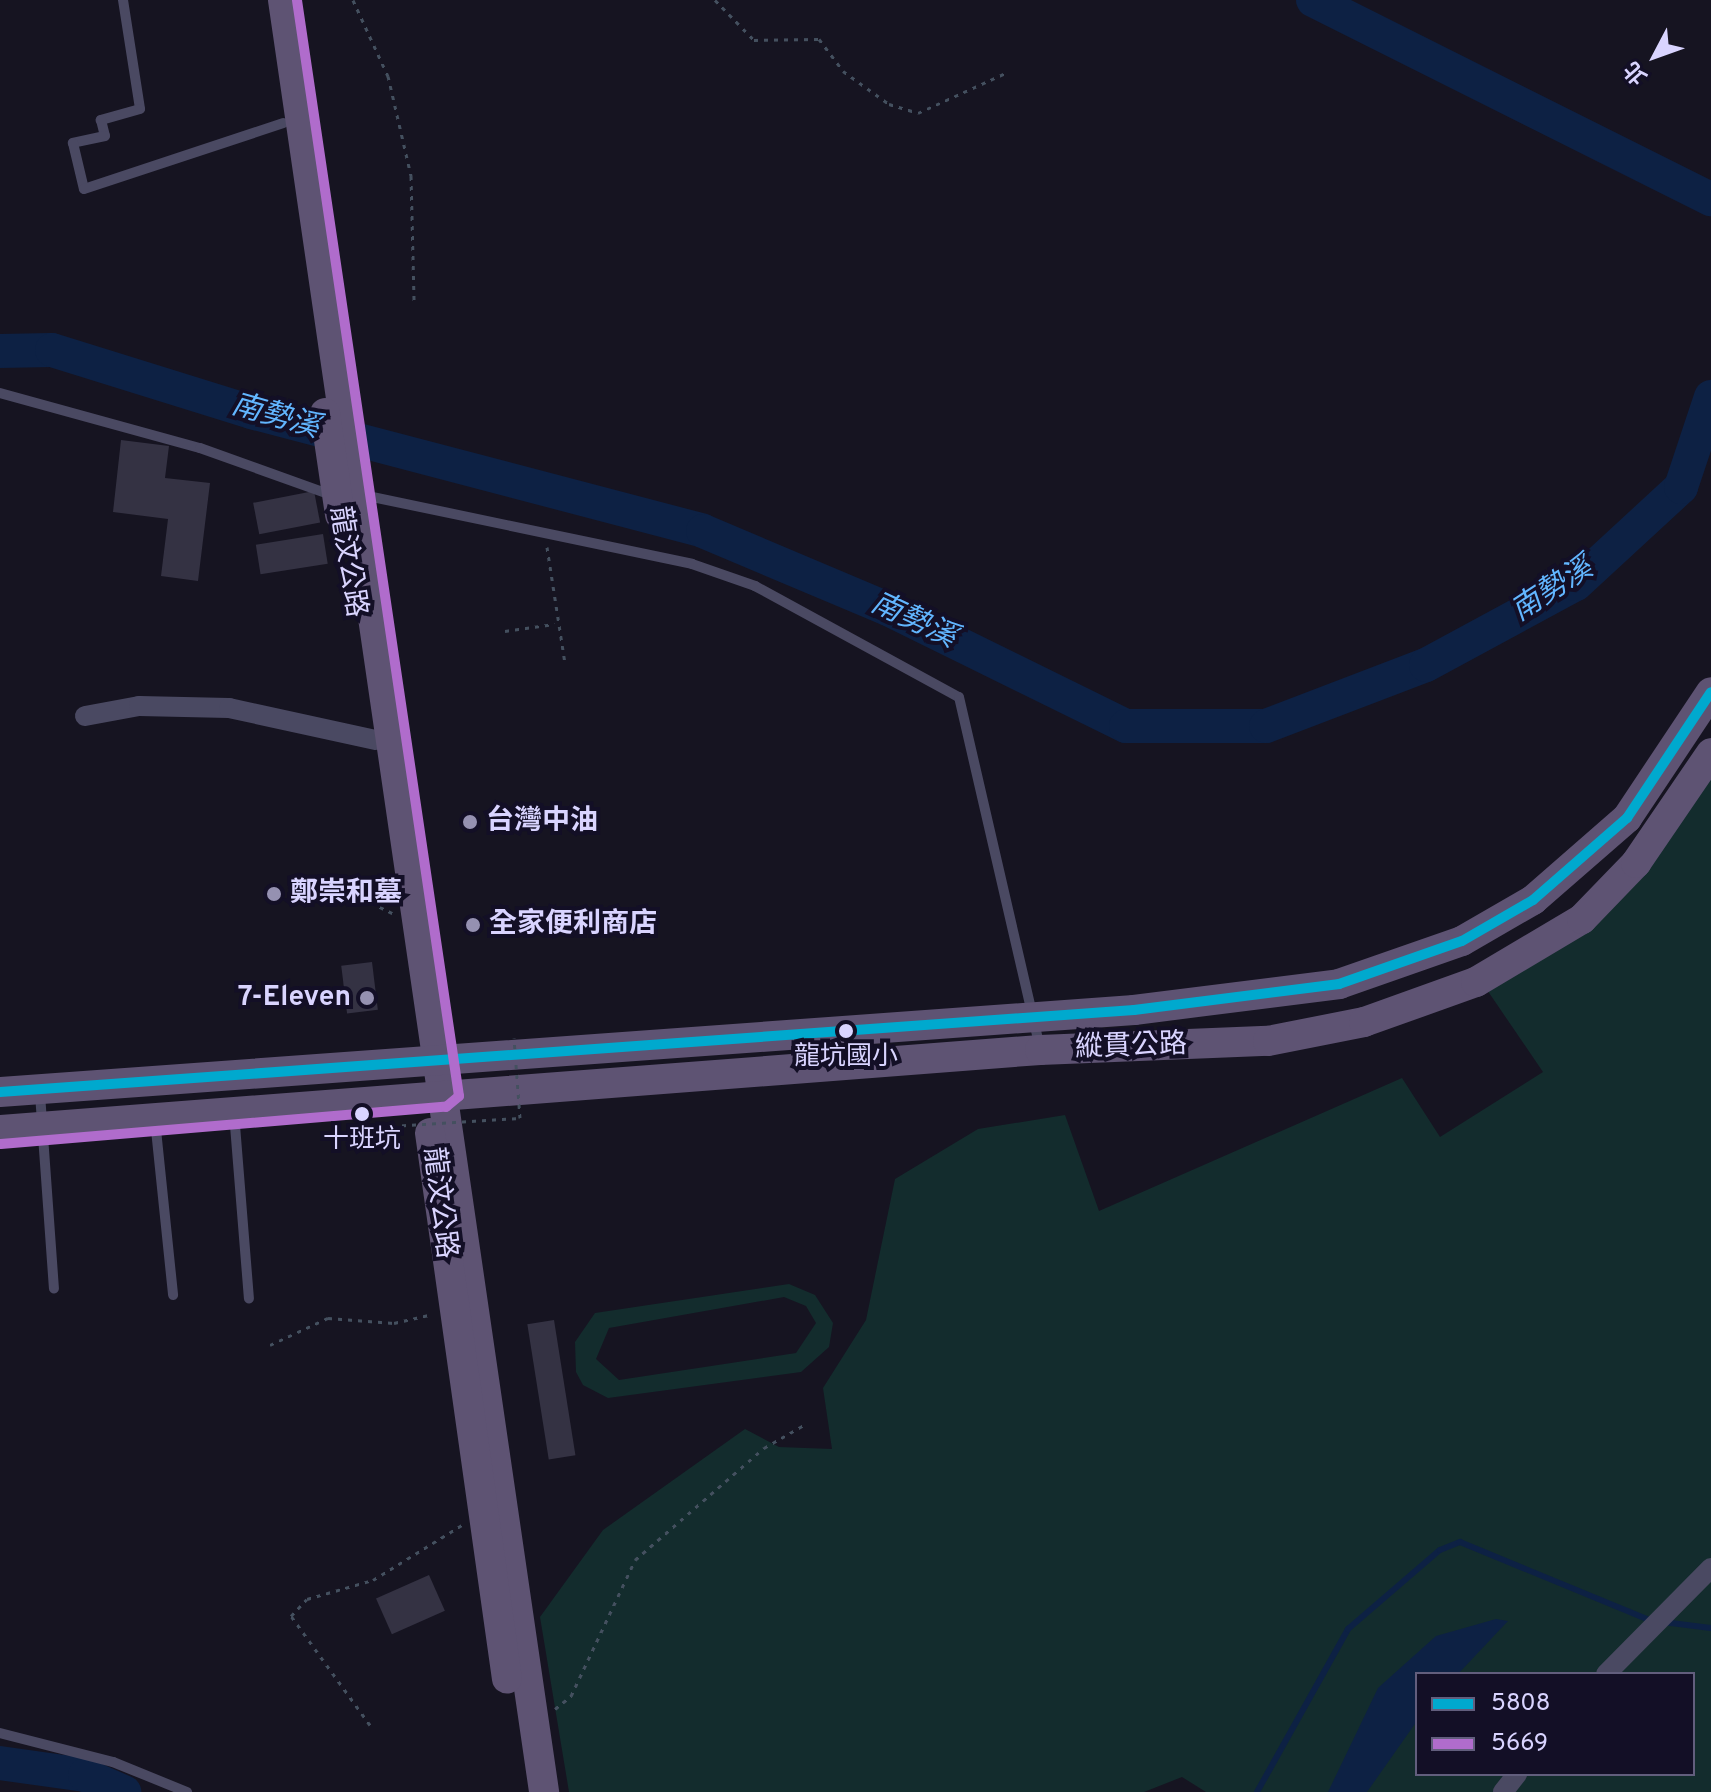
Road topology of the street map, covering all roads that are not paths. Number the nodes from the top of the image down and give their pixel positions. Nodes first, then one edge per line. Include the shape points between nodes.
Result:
1 (123, 0) edge
2 (264, 0) edge
3 (283, 0) edge
4 (292, 121) junction
5 (0, 393) edge
6 (345, 484) junction
7 (1711, 692) edge
8 (85, 716) dead end
9 (376, 740) junction
10 (1711, 753) edge
11 (395, 804) junction
12 (404, 880) junction
13 (1032, 1017) junction
14 (1040, 1050) junction
15 (429, 1059) junction
16 (39, 1088) junction
17 (0, 1092) edge
18 (435, 1094) junction
19 (233, 1111) junction
20 (155, 1118) junction
21 (43, 1126) junction
22 (0, 1130) edge
23 (54, 1288) dead end
24 (173, 1295) dead end
25 (249, 1298) dead end
26 (1711, 1568) edge
27 (1611, 1669) edge
28 (0, 1733) edge
29 (1515, 1776) edge
30 (187, 1792) edge
31 (525, 1792) edge
32 (544, 1792) edge
33 (1503, 1792) edge

1 - 4 lane via 140,109 101,120 105,136 73,143 84,189
2 - 4 main road
3 - 4 main road
4 - 6 main road
5 - 6 lane
6 - 9 main road, 龍汶公路
6 - 11 main road, 龍汶公路
6 - 13 lane via 546,535 692,564 755,586 959,697
7 - 13 main road, 縱貫公路 via 1627,818 1533,900 1462,941 1339,984
8 - 9 street via 139,706 229,708
9 - 11 main road, 龍汶公路
10 - 14 main road, 縱貫公路 via 1636,863 1582,919 1476,982 1364,1022 1268,1041
11 - 12 main road, 龍汶公路
12 - 15 main road, 龍汶公路
12 - 15 main road, 龍汶公路 via 399,911
13 - 14 lane
13 - 15 main road, 縱貫公路
14 - 18 main road, 縱貫公路
15 - 16 main road, 縱貫公路
15 - 18 main road, 龍汶公路
16 - 17 main road, 縱貫公路
16 - 21 lane
18 - 19 main road, 縱貫公路
18 - 31 main road, 龍汶公路 via 452,1309
18 - 32 main road, 龍汶公路
19 - 20 main road, 縱貫公路
19 - 25 lane
20 - 21 main road, 縱貫公路
20 - 24 lane
21 - 22 main road, 縱貫公路
21 - 23 lane
26 - 27 street
28 - 30 lane via 113,1762
29 - 33 street

